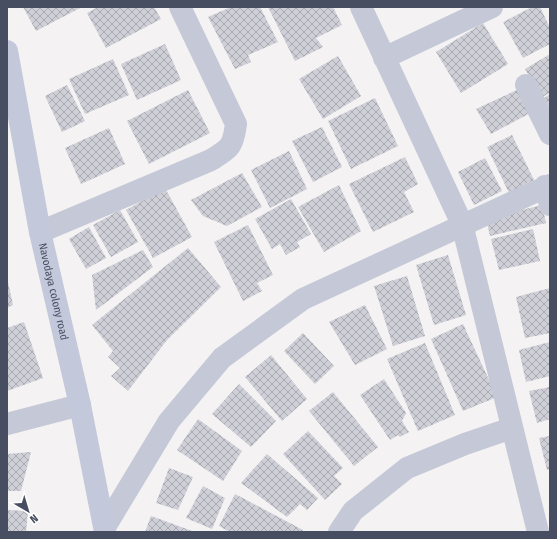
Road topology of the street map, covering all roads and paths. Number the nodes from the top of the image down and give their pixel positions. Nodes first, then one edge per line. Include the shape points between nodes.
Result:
1 (180, 7) edge
2 (361, 7) edge
3 (492, 7) edge
4 (7, 50) edge
5 (384, 58) junction
6 (526, 84) dead end
7 (550, 134) edge
8 (548, 192) edge
9 (462, 224) junction
10 (40, 232) junction
11 (80, 405) junction
12 (7, 424) edge
13 (512, 428) junction
14 (105, 529) edge
15 (339, 532) edge
16 (538, 532) edge

1 - 10 street via 236,124 234,141 211,160
2 - 5 street
3 - 5 street
4 - 10 street, Navodaya colony road
5 - 9 street
6 - 7 street
8 - 9 street
9 - 13 street
9 - 14 street via 302,299 222,358 169,421
10 - 11 street, Navodaya colony road
11 - 12 street
11 - 14 street, Navodaya colony road
13 - 15 street via 407,468 352,511
13 - 16 street

